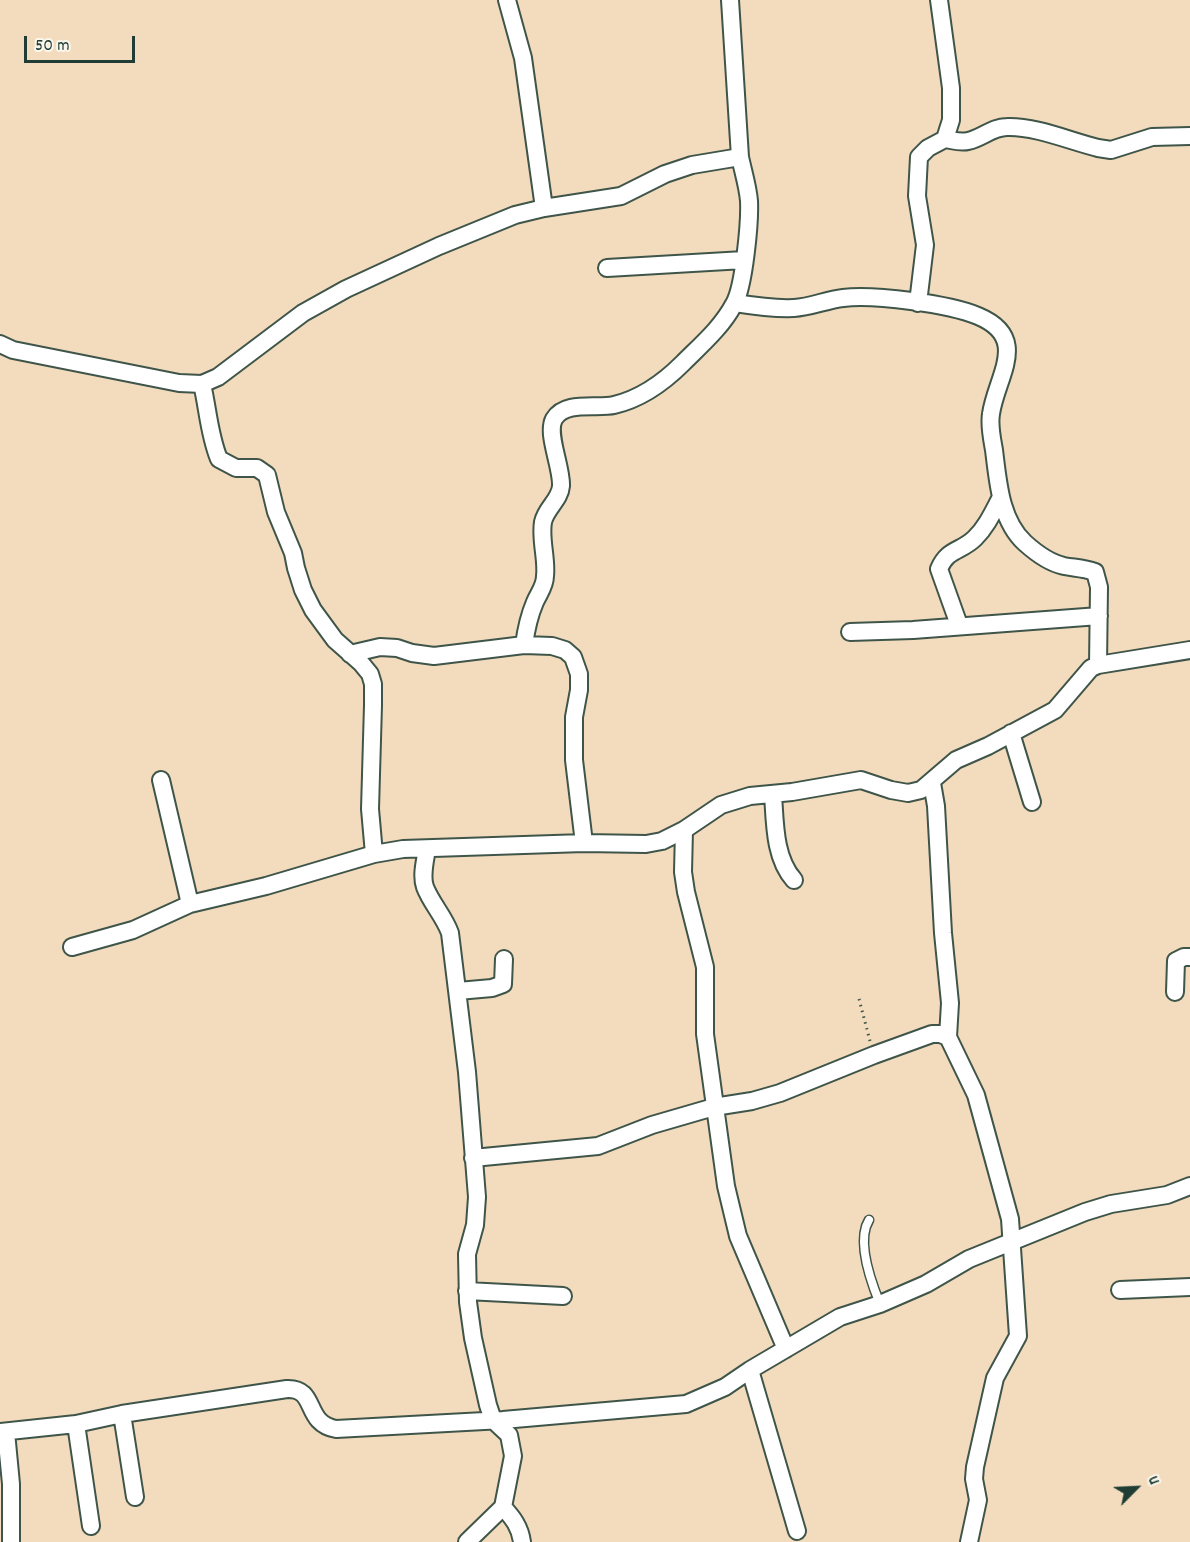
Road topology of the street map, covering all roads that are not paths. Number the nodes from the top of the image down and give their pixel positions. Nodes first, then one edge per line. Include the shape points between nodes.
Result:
1 (507, 0) edge
2 (730, 0) edge
3 (939, 0) edge
4 (1190, 136) edge
5 (945, 139) junction
6 (740, 157) junction
7 (544, 208) junction
8 (744, 260) junction
9 (607, 268) dead end
10 (735, 303) junction
11 (918, 303) junction
12 (0, 344) edge
13 (202, 384) junction
14 (1001, 497) junction
15 (1099, 616) junction
16 (959, 626) junction
17 (850, 632) dead end
18 (524, 645) junction
19 (1190, 650) edge
20 (350, 654) junction
21 (1098, 665) junction
22 (1011, 733) junction
23 (161, 780) dead end
24 (932, 783) junction
25 (773, 794) junction
26 (1032, 802) dead end
27 (684, 830) junction
28 (584, 843) junction
29 (427, 849) junction
30 (374, 854) junction
31 (794, 880) dead end
32 (190, 904) junction
33 (72, 947) dead end
34 (1190, 957) edge
35 (504, 959) dead end
36 (458, 991) junction
37 (1175, 992) dead end
38 (948, 1037) junction
39 (714, 1107) junction
40 (473, 1158) junction
41 (1190, 1186) edge
42 (869, 1220) dead end
43 (1011, 1243) junction
44 (1190, 1287) edge
45 (1120, 1290) dead end
46 (467, 1292) junction
47 (563, 1296) dead end
48 (880, 1304) junction
49 (786, 1349) junction
50 (750, 1370) junction
51 (122, 1414) junction
52 (493, 1420) junction
53 (75, 1424) junction
54 (3, 1432) edge
55 (135, 1497) dead end
56 (6, 1507) edge
57 (503, 1507) junction
58 (91, 1526) dead end
59 (797, 1531) dead end
60 (11, 1542) edge
61 (467, 1542) edge
62 (522, 1542) edge
63 (969, 1542) edge

1 - 7 street via 523,58
2 - 6 street
3 - 5 street via 951,88 951,120
4 - 5 street via 1152,137 1111,150 1006,126 969,141
5 - 11 street via 919,157 917,196 925,245
6 - 7 street via 692,165 621,196
6 - 8 street via 749,200
7 - 13 street via 492,224 346,289 303,313 218,377
8 - 9 street
8 - 10 street
10 - 11 street via 793,308 857,297
10 - 18 street via 707,340 649,390 615,405 563,410 555,418 551,428 561,487 544,519 546,575 527,624
11 - 14 street via 979,316 1002,334 1007,345 1008,360 990,416
12 - 13 street via 13,350 179,383
13 - 20 street via 219,459 236,468 257,468 267,475 303,590 321,624
14 - 15 street via 1013,530 1025,544 1050,561 1095,572
14 - 16 street via 990,520 973,540 944,557 939,569
15 - 16 street
15 - 21 street
16 - 17 street
18 - 20 street via 434,656 380,647
18 - 28 street via 565,650 573,657 579,674 574,760
19 - 21 street
20 - 30 street via 370,674 373,684 370,809
21 - 22 street via 1082,677 1055,710
22 - 24 street via 956,760
22 - 26 street
23 - 32 street
24 - 25 street via 908,793 861,780
24 - 38 street via 950,1004
25 - 27 street via 721,805
25 - 31 street via 781,854
27 - 28 street via 646,844
27 - 39 street via 686,892 705,967 705,1034
28 - 29 street
29 - 30 street
29 - 36 street via 424,886 450,933
30 - 32 street
32 - 33 street via 133,930
34 - 37 street via 1176,961
35 - 36 street via 503,984
36 - 40 street
38 - 39 street via 932,1034 780,1093
38 - 43 street via 976,1095 1010,1219
39 - 40 street via 598,1146
39 - 49 street via 738,1236
40 - 46 street via 477,1197
41 - 43 street via 1167,1195 1085,1212
42 - 48 lane via 865,1227 865,1251
43 - 48 street via 969,1259
43 - 63 street via 1018,1336 995,1378 975,1467 978,1500
44 - 45 street
46 - 47 street
46 - 52 street via 473,1338
48 - 49 street via 840,1317
49 - 50 street
50 - 52 street via 725,1387 686,1404
50 - 59 street
51 - 52 street via 295,1389 303,1394 325,1427 336,1429
51 - 53 street
51 - 55 street
52 - 57 street via 508,1432 513,1456
53 - 54 street
53 - 58 street
54 - 56 street via 11,1484
56 - 60 street
57 - 61 street
57 - 62 street via 514,1520

